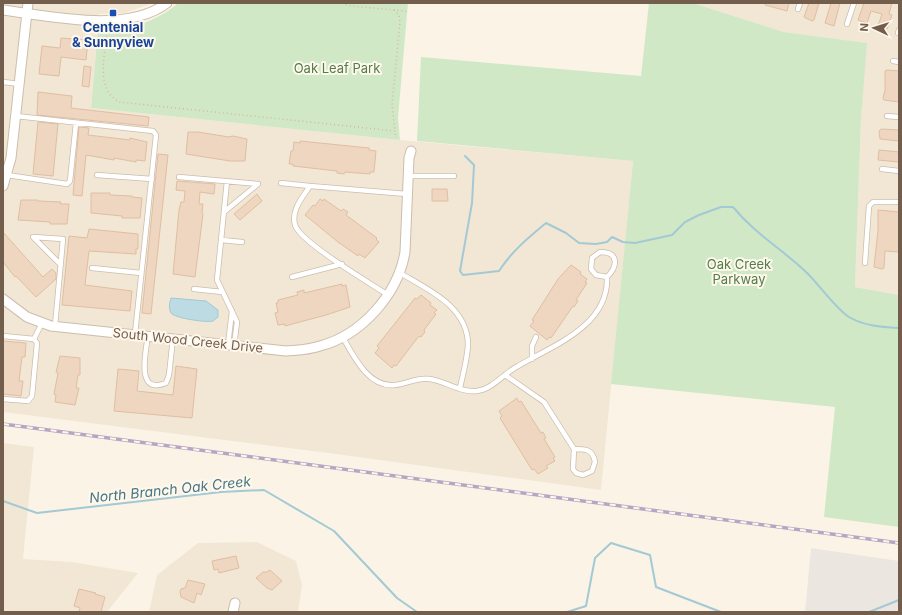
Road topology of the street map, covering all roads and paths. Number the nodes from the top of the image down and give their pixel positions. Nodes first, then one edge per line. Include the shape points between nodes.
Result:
1 (28, 3) edge
2 (167, 3) edge
3 (342, 3) edge
4 (352, 3) edge
5 (800, 3) edge
6 (854, 3) edge
7 (352, 6) junction
8 (798, 9) dead end
9 (3, 10) edge
10 (394, 10) junction
11 (406, 12) dead end
12 (27, 13) junction
13 (847, 24) dead end
14 (107, 32) dead end
15 (893, 61) dead end
16 (899, 62) edge
17 (3, 82) edge
18 (20, 84) junction
19 (16, 116) junction
20 (887, 116) dead end
21 (899, 117) edge
22 (76, 123) junction
23 (395, 131) junction
24 (396, 138) dead end
25 (411, 151) dead end
26 (882, 169) dead end
27 (899, 171) edge
28 (8, 175) junction
29 (97, 175) dead end
30 (408, 176) junction
31 (454, 176) dead end
32 (179, 177) dead end
33 (152, 179) junction
34 (227, 181) junction
35 (281, 184) dead end
36 (3, 186) edge
37 (310, 186) junction
38 (407, 194) junction
39 (899, 202) edge
40 (224, 212) junction
41 (221, 240) junction
42 (242, 242) dead end
43 (865, 263) dead end
44 (342, 264) junction
45 (61, 265) junction
46 (92, 268) dead end
47 (141, 273) junction
48 (400, 273) junction
49 (292, 277) dead end
50 (607, 277) junction
51 (194, 289) dead end
52 (222, 292) junction
53 (388, 295) junction
54 (3, 299) edge
55 (42, 323) junction
56 (55, 326) junction
57 (135, 334) junction
58 (148, 335) junction
59 (3, 336) edge
60 (342, 336) junction
61 (536, 337) dead end
62 (173, 338) junction
63 (34, 339) junction
64 (231, 345) junction
65 (532, 359) junction
66 (505, 375) junction
67 (460, 388) junction
68 (3, 399) edge
69 (574, 449) junction

1 - 12 street
2 - 12 street via 156,10 115,21
3 - 7 path
4 - 7 path
5 - 8 lane
6 - 13 lane
7 - 10 path
9 - 12 street
10 - 11 path
10 - 23 path via 399,15 400,22 392,105
12 - 18 street
14 - 23 path via 104,83 108,93 119,102
15 - 16 lane
17 - 18 lane
18 - 19 street
19 - 22 lane
19 - 28 street
20 - 21 lane
22 - 28 lane via 70,181 67,184
22 - 33 lane via 153,131 156,135
23 - 24 path
25 - 30 street, South Wood Creek Drive
26 - 27 lane
28 - 36 street
29 - 33 lane
30 - 31 lane
30 - 38 street, South Wood Creek Drive
32 - 34 lane
33 - 47 lane
34 - 40 lane
34 - 40 lane via 258,184
35 - 37 lane
37 - 38 lane
37 - 44 lane via 297,206 295,225 306,240
38 - 48 street, South Wood Creek Drive via 405,252
39 - 43 lane via 873,202 869,206
40 - 41 lane
41 - 42 lane
41 - 52 lane via 217,280
44 - 49 lane
44 - 53 lane
45 - 45 lane via 63,239 32,237 37,242
45 - 56 lane
46 - 47 lane
47 - 57 lane
48 - 53 street, South Wood Creek Drive
48 - 67 lane via 435,294 454,309 463,322 467,333 467,353
50 - 50 lane via 615,268 615,261 608,253 600,252 592,258 591,269 596,275
50 - 65 lane via 608,286 594,316 558,345
51 - 52 lane
52 - 64 lane via 232,311
53 - 60 street, South Wood Creek Drive via 357,327
54 - 55 street, South Wood Creek Drive via 27,317
55 - 56 street, South Wood Creek Drive
55 - 63 lane
56 - 57 street, South Wood Creek Drive
57 - 58 street, South Wood Creek Drive
58 - 62 street, South Wood Creek Drive
58 - 62 lane via 144,372 151,384 159,386 166,383 169,375
59 - 63 lane
60 - 64 street, South Wood Creek Drive via 303,350 286,351
60 - 67 lane via 364,371 383,384 395,385 413,379 429,378
61 - 65 lane via 532,346
62 - 64 street, South Wood Creek Drive
63 - 68 lane via 37,343 32,396 28,401
65 - 66 lane
66 - 67 lane via 488,388 476,391
66 - 69 lane via 544,402
69 - 69 lane via 587,449 594,455 592,471 580,475 573,469

